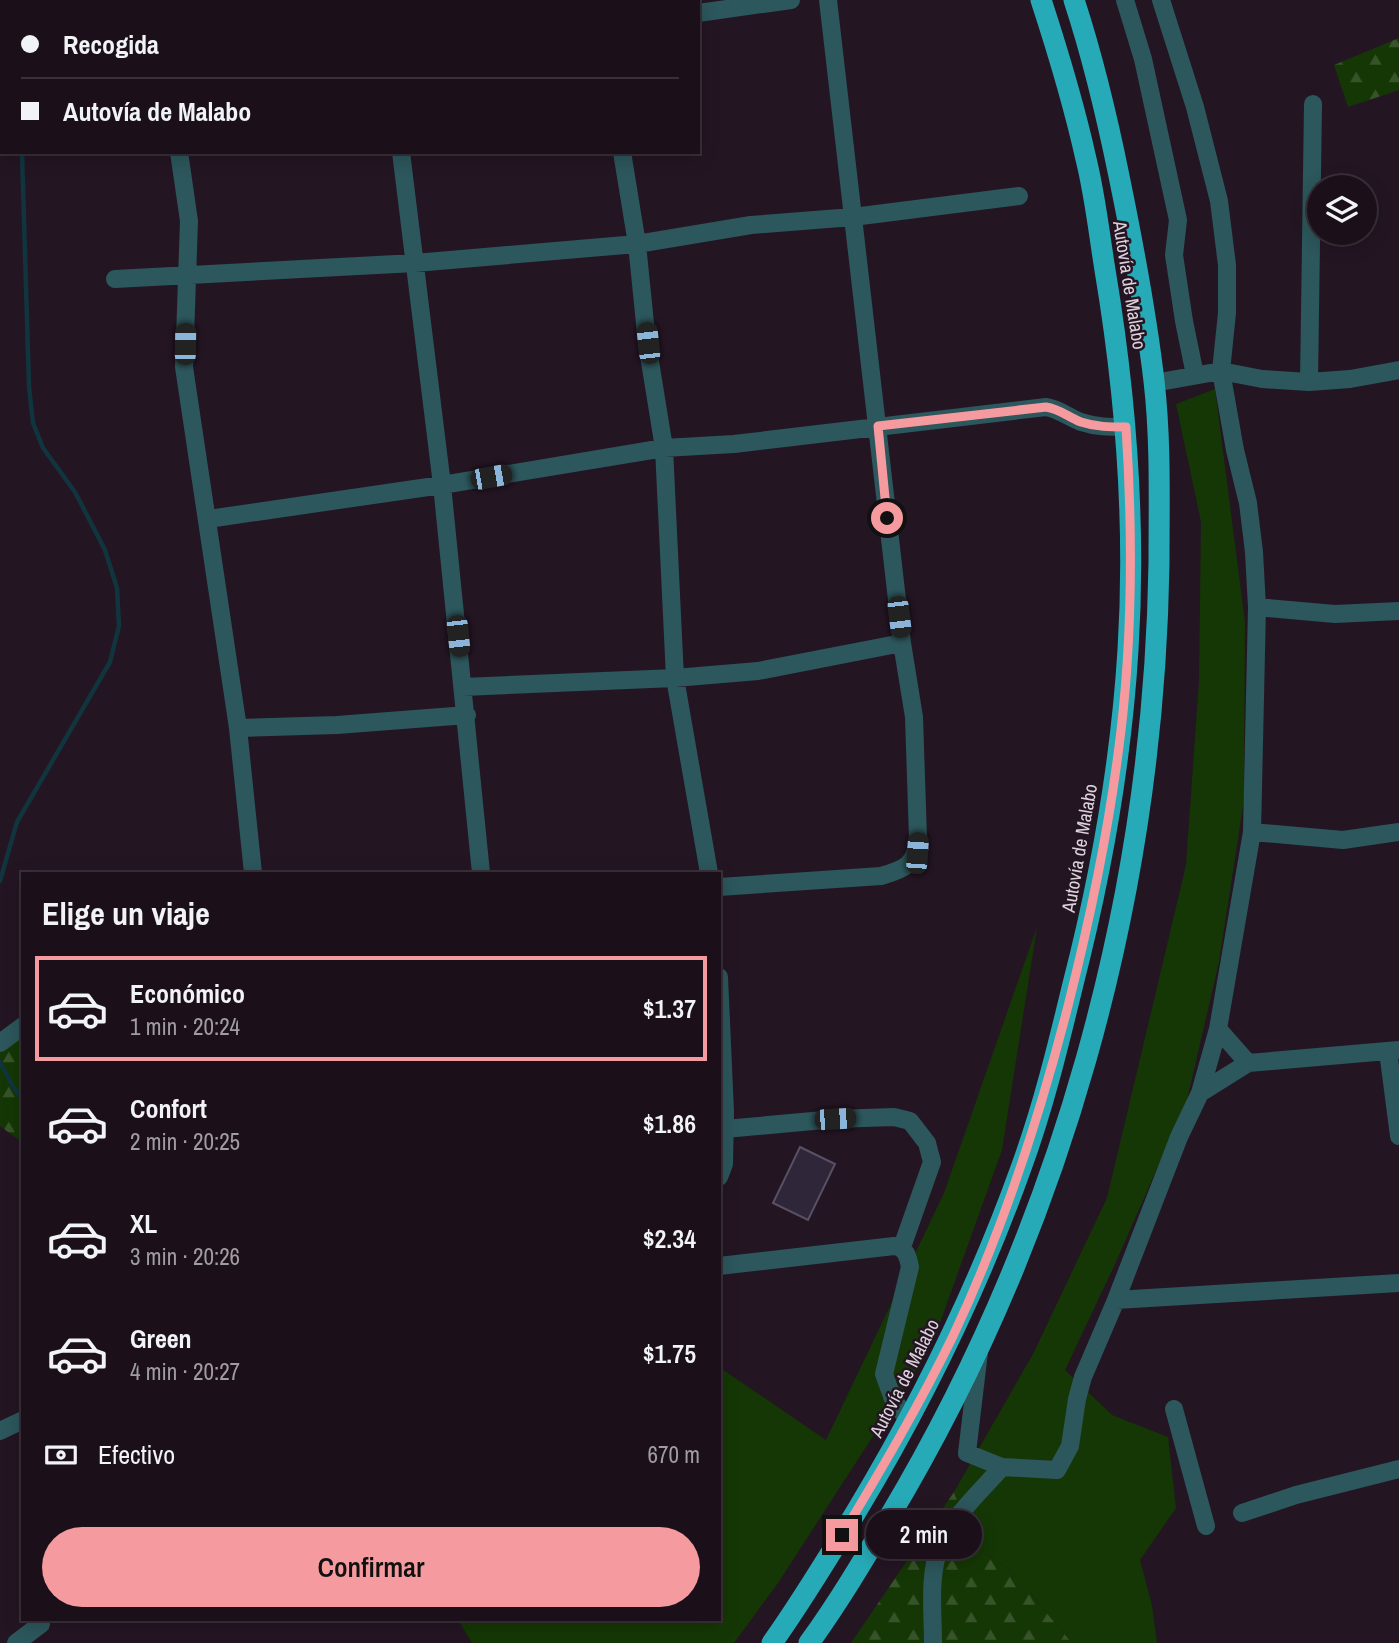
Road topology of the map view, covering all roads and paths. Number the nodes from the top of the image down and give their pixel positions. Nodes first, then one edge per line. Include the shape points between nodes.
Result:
1 (791, 0) edge
2 (828, 0) edge
3 (1041, 0) edge
4 (1074, 0) edge
5 (1125, 0) edge
6 (1161, 0) edge
7 (700, 13) edge
8 (1313, 104) dead end
9 (179, 154) edge
10 (401, 154) edge
11 (622, 154) edge
12 (1019, 196) dead end
13 (853, 217) junction
14 (637, 244) junction
15 (415, 263) junction
16 (187, 275) junction
17 (115, 279) dead end
18 (1399, 370) edge
19 (1221, 371) junction
20 (1195, 375) junction
21 (1309, 382) junction
22 (1154, 383) junction
23 (878, 426) junction
24 (1126, 427) junction
25 (664, 448) junction
26 (442, 485) junction
27 (208, 519) junction
28 (1257, 607) junction
29 (1399, 611) edge
30 (902, 643) junction
31 (675, 678) junction
32 (464, 687) junction
33 (467, 715) junction
34 (238, 728) junction
35 (1252, 832) junction
36 (1399, 832) edge
37 (253, 872) edge
38 (481, 872) edge
39 (709, 872) edge
40 (721, 887) edge
41 (21, 1027) edge
42 (721, 1028) edge
43 (1218, 1029) junction
44 (0, 1043) edge
45 (1393, 1050) edge
46 (1248, 1063) junction
47 (1200, 1093) junction
48 (725, 1129) junction
49 (1399, 1136) edge
50 (721, 1172) edge
51 (902, 1247) junction
52 (721, 1266) edge
53 (1399, 1283) edge
54 (1116, 1300) junction
55 (979, 1351) junction
56 (1174, 1409) dead end
57 (908, 1420) junction
58 (21, 1421) edge
59 (0, 1431) edge
60 (1002, 1467) junction
61 (1399, 1469) edge
62 (1242, 1513) dead end
63 (1206, 1526) dead end
64 (41, 1624) dead end
65 (16, 1643) edge
66 (772, 1643) edge
67 (809, 1643) edge
68 (933, 1643) edge

1 - 7 street
2 - 13 street
3 - 24 highway, Autovía de Malabo via 1087,160
4 - 22 highway, Autovía de Malabo via 1105,108 1132,239
5 - 20 street via 1143,59 1178,220 1174,255
6 - 19 street via 1219,201 1227,265
8 - 21 street
9 - 16 street via 189,221
10 - 15 street
11 - 14 street
12 - 13 street
13 - 14 street via 751,225
13 - 23 street
14 - 15 street
14 - 25 street
15 - 16 street
15 - 26 street
16 - 17 street
16 - 27 street via 184,367
18 - 21 street
19 - 20 street
19 - 21 street
19 - 28 street via 1248,503
20 - 22 street
22 - 55 highway, Autovía de Malabo via 1160,486 1158,637 1148,753 1121,919 1086,1064 1036,1212
23 - 24 street via 1046,407 1093,426
23 - 25 street
23 - 30 street
24 - 57 highway, Autovía de Malabo via 1128,648 1118,753 1089,922 1023,1166 953,1335
25 - 26 street
25 - 31 street
26 - 27 street
26 - 32 street
27 - 34 street
28 - 29 street via 1335,614
28 - 35 street
30 - 31 street via 785,667
30 - 40 street via 914,717 918,838 911,863 881,876
31 - 32 street
31 - 39 street
32 - 33 street
33 - 34 street
33 - 38 street
34 - 37 street
35 - 36 street via 1343,840
35 - 43 street
41 - 44 street
42 - 48 street
43 - 46 street
43 - 47 street
45 - 46 street
45 - 49 street
46 - 47 street
47 - 54 street
48 - 50 street
48 - 51 street via 835,1119 894,1117 911,1121 927,1143 932,1162
51 - 52 street
51 - 57 street via 910,1267 884,1374 893,1399
53 - 54 street
54 - 60 street via 1083,1377 1070,1446 1057,1470
55 - 60 street via 967,1453
55 - 67 highway, Autovía de Malabo via 919,1466
56 - 63 street
57 - 66 highway, Autovía de Malabo via 804,1599
58 - 59 street
60 - 68 street via 952,1524 940,1545 935,1563
61 - 62 street via 1296,1494
64 - 65 street

